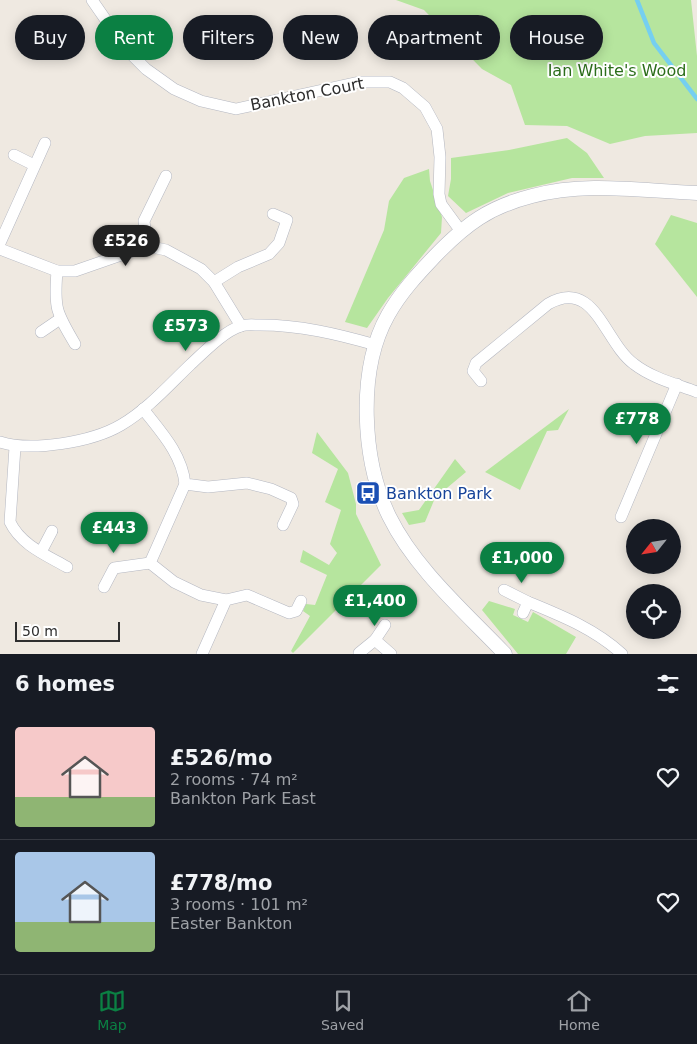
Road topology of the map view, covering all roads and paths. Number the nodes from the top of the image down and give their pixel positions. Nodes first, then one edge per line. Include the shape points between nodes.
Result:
1 (92, 0) edge
2 (45, 143) dead end
3 (14, 155) dead end
4 (34, 165) junction
5 (166, 176) dead end
6 (697, 193) edge
7 (273, 214) dead end
8 (460, 230) junction
9 (0, 243) edge
10 (147, 246) junction
11 (0, 249) edge
12 (56, 271) junction
13 (214, 282) junction
14 (60, 319) junction
15 (241, 326) junction
16 (41, 332) dead end
17 (75, 344) dead end
18 (376, 345) junction
19 (481, 382) dead end
20 (677, 384) junction
21 (697, 392) edge
22 (143, 409) junction
23 (0, 442) edge
24 (15, 447) junction
25 (185, 484) junction
26 (621, 517) dead end
27 (283, 525) dead end
28 (52, 531) dead end
29 (41, 552) junction
30 (150, 563) junction
31 (67, 566) dead end
32 (104, 587) dead end
33 (504, 590) dead end
34 (226, 600) junction
35 (301, 601) dead end
36 (528, 602) junction
37 (523, 613) dead end
38 (385, 624) dead end
39 (375, 640) junction
40 (359, 653) edge
41 (202, 654) edge
42 (391, 654) edge
43 (505, 654) edge
44 (622, 654) edge

1 - 8 street, Bankton Court via 126,49 146,69 174,89 201,101 236,108 359,82 383,82 403,88 425,107 437,129 440,157 438,194 441,204
2 - 4 street
3 - 4 street
4 - 9 street
5 - 10 street via 144,221
6 - 8 street via 577,187 508,203
7 - 13 street via 287,220 279,244 269,254 238,266
8 - 18 street via 407,284 387,316
10 - 12 street via 76,272
10 - 13 street via 166,250 201,269
11 - 12 street
12 - 14 street via 54,300
13 - 15 street
14 - 16 street
14 - 17 street
15 - 18 street via 282,325 316,329
15 - 22 street via 214,343
18 - 43 street via 368,385 368,437 376,478 389,516 418,560
19 - 20 street via 474,371 476,363 548,304 560,296 571,295 582,300 592,311 627,358 649,373
20 - 21 street
20 - 26 street
22 - 24 street via 121,426 80,440 48,446
22 - 25 street via 169,443 183,468
23 - 24 street
24 - 29 street via 10,522 22,541
25 - 27 street via 208,487 247,483 272,489 291,498 293,504
25 - 30 street
28 - 29 street
29 - 31 street
30 - 32 street via 114,568
30 - 34 street via 174,582 201,595
33 - 36 street
34 - 35 street via 246,595 289,613 296,611
34 - 41 street
36 - 37 street
36 - 44 street via 576,622
38 - 39 street
39 - 40 street
39 - 42 street

